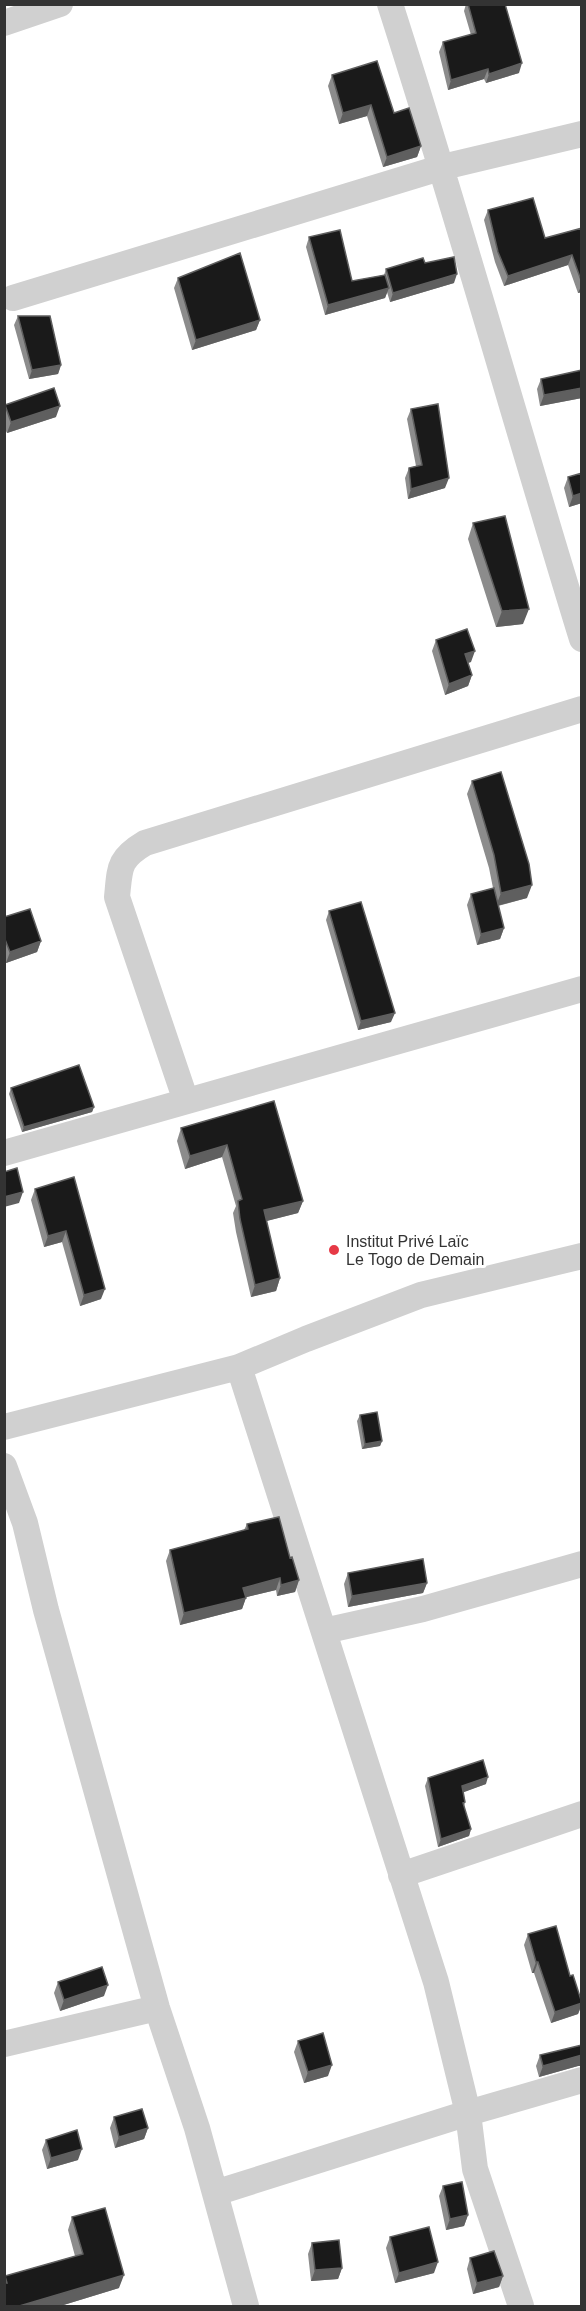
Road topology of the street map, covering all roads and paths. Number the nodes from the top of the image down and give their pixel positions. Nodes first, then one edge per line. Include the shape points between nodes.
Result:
1 (60, 4) edge
2 (390, 4) edge
3 (4, 23) edge
4 (582, 134) edge
5 (443, 167) junction
6 (14, 298) dead end
7 (582, 639) edge
8 (582, 709) edge
9 (582, 988) edge
10 (186, 1101) junction
11 (4, 1153) edge
12 (582, 1256) edge
13 (239, 1367) junction
14 (4, 1427) edge
15 (4, 1466) edge
16 (582, 1564) edge
17 (324, 1631) junction
18 (582, 1814) edge
19 (401, 1875) junction
20 (157, 2008) junction
21 (4, 2044) edge
22 (582, 2079) edge
23 (468, 2113) junction
24 (215, 2193) junction
25 (246, 2307) edge
26 (520, 2307) edge

1 - 3 street
2 - 5 street
4 - 5 street
5 - 6 street
5 - 7 street
8 - 10 street via 145,843 129,853 120,869 117,897
9 - 10 street
10 - 11 street
12 - 13 street via 421,1296
13 - 14 street
13 - 17 street
15 - 20 street via 25,1523
16 - 17 street via 423,1609
17 - 19 street
18 - 19 street
19 - 23 street via 435,1982
20 - 21 street
20 - 24 street
22 - 23 street
23 - 24 street
23 - 26 street via 475,2169
24 - 25 street

